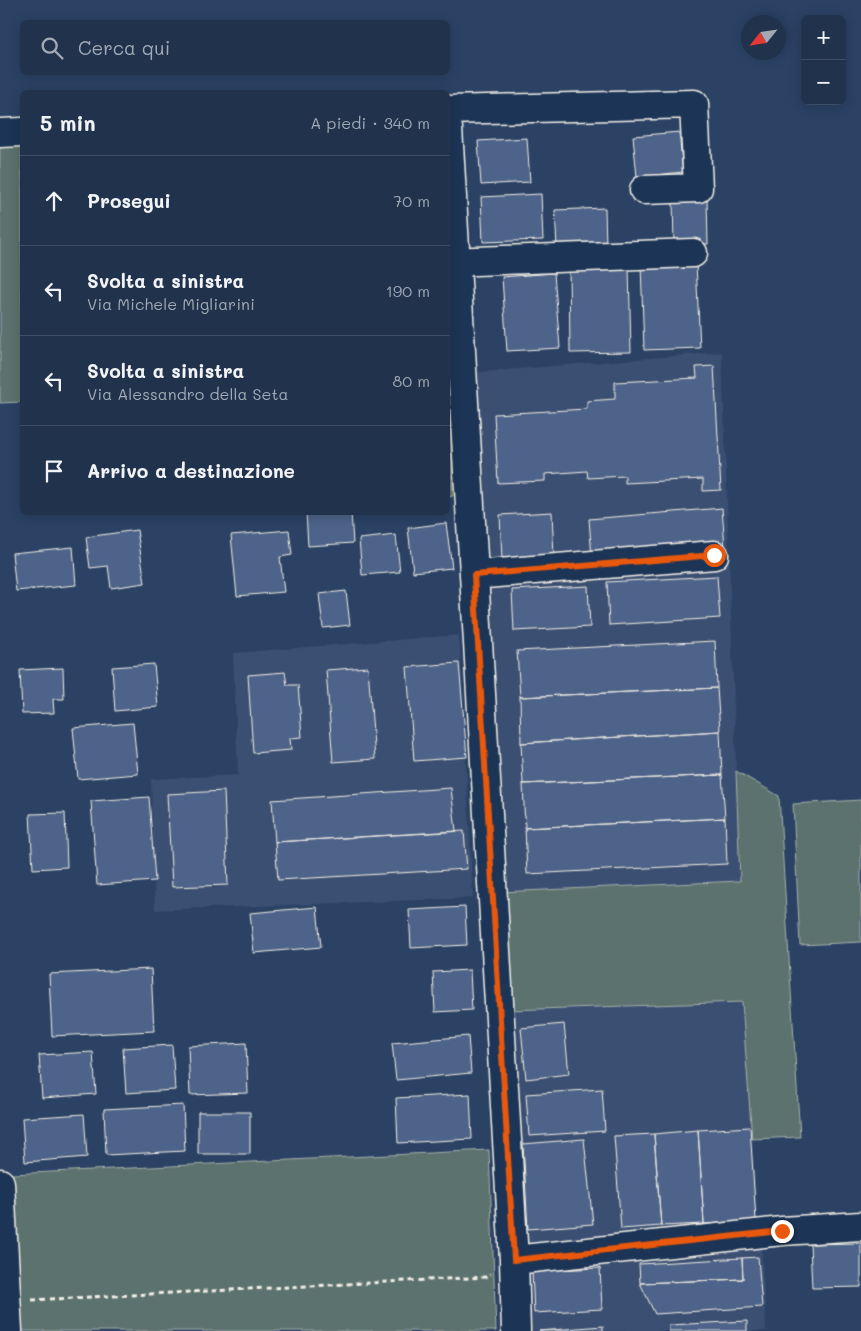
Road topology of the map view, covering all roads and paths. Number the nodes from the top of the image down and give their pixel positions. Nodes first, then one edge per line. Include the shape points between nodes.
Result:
1 (450, 110) edge
2 (20, 132) edge
3 (0, 133) edge
4 (644, 190) dead end
5 (450, 195) edge
6 (693, 253) dead end
7 (452, 262) edge
8 (714, 555) dead end
9 (474, 575) junction
10 (0, 1183) edge
11 (861, 1226) edge
12 (514, 1260) junction
13 (6, 1301) junction
14 (8, 1331) edge
15 (516, 1331) edge

1 - 4 street via 694,104 698,188
2 - 3 street
5 - 7 street
6 - 7 street
7 - 9 street
8 - 9 street
9 - 12 street
10 - 13 street
11 - 12 street via 782,1231
12 - 13 path via 486,1276
12 - 15 street
13 - 14 street

